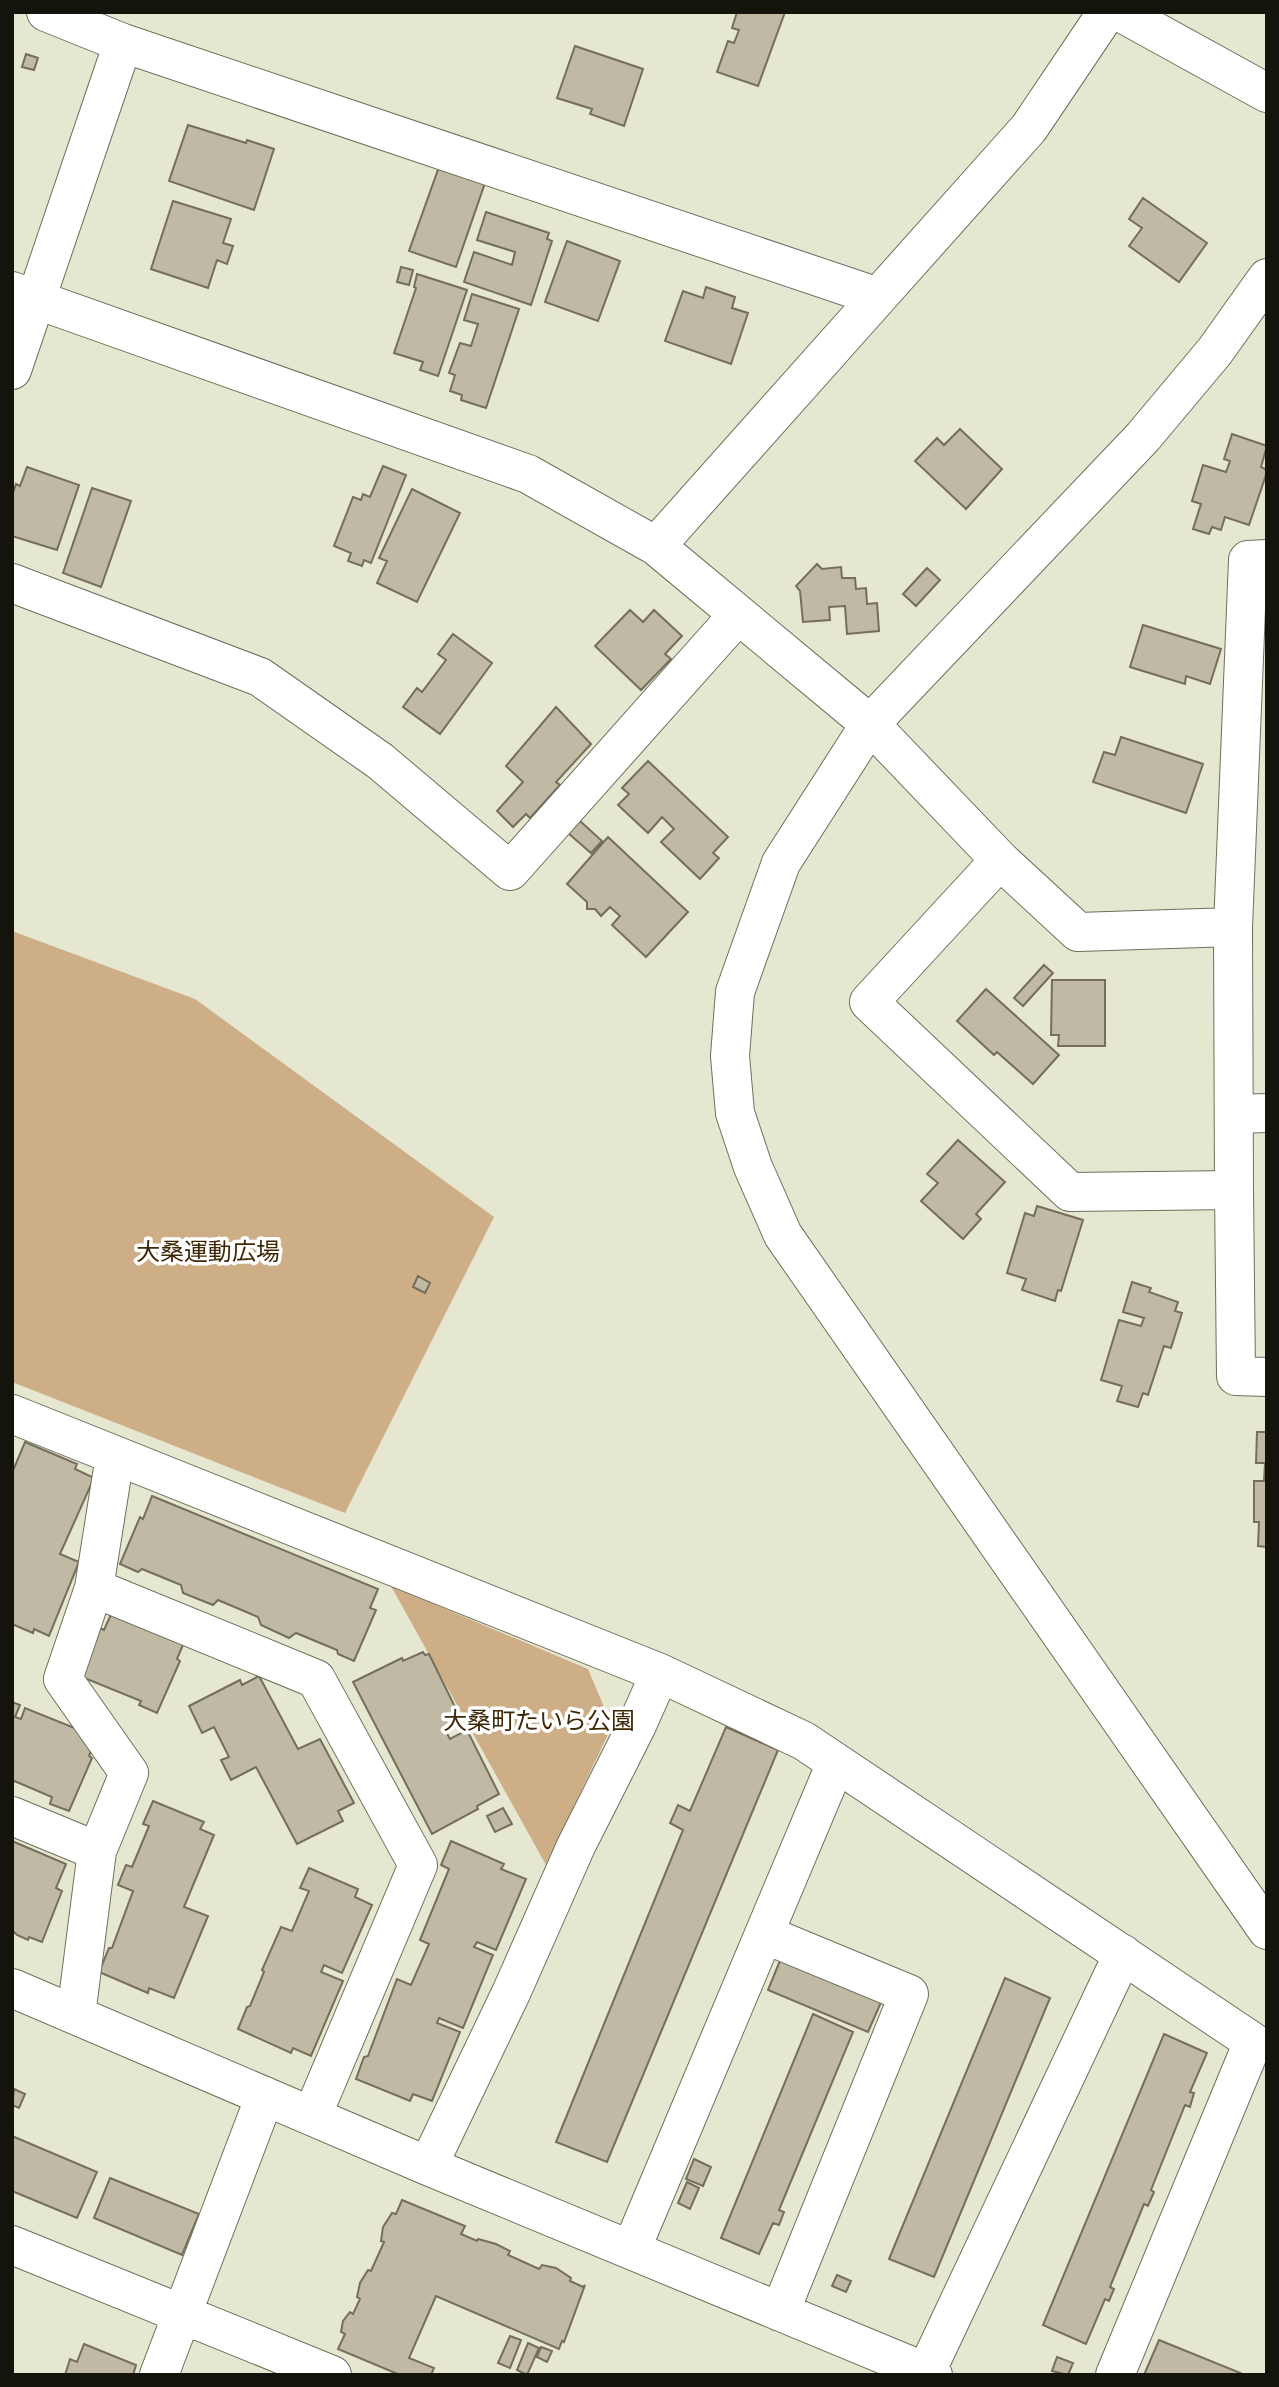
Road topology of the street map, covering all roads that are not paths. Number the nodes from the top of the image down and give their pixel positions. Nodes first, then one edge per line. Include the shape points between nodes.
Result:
1 (46, 12) edge
2 (1107, 12) edge
3 (1120, 12) edge
4 (123, 43) junction
5 (1267, 93) edge
6 (1267, 278) edge
7 (24, 296) edge
8 (878, 298) junction
9 (12, 370) edge
10 (656, 546) junction
11 (1267, 559) edge
12 (12, 583) edge
13 (738, 615) junction
14 (870, 724) junction
15 (1000, 860) junction
16 (1233, 927) junction
17 (1250, 1113) edge
18 (1234, 1190) junction
19 (1267, 1377) edge
20 (12, 1415) edge
21 (115, 1456) junction
22 (94, 1588) junction
23 (660, 1673) junction
24 (836, 1763) junction
25 (12, 1816) edge
26 (97, 1850) junction
27 (1267, 1930) edge
28 (764, 1934) junction
29 (1123, 1954) junction
30 (12, 1988) edge
31 (76, 2015) junction
32 (265, 2096) junction
33 (312, 2116) junction
34 (428, 2166) junction
35 (12, 2245) edge
36 (631, 2250) junction
37 (780, 2312) junction
38 (182, 2314) junction
39 (929, 2373) edge
40 (159, 2375) edge
41 (332, 2375) edge
42 (1115, 2375) edge

1 - 4 street
2 - 8 street via 1029,128
3 - 5 street
4 - 7 street
4 - 8 street
6 - 14 street via 1143,437
7 - 9 street
7 - 10 street via 527,474
8 - 10 street
10 - 13 street
11 - 16 street via 1248,560
12 - 13 street via 260,677 380,761 510,871
13 - 14 street
14 - 15 street
14 - 27 street via 781,863 735,992 730,1056 734,1113 783,1236
15 - 16 street via 1078,932
15 - 18 street via 869,1002 1070,1192
16 - 17 street
17 - 18 street
18 - 19 street via 1236,1376
20 - 21 street
21 - 22 street
21 - 23 street
22 - 26 street via 63,1679 129,1773
22 - 33 street via 316,1679 418,1864
23 - 24 street via 804,1741
23 - 34 street
24 - 28 street
24 - 29 street
25 - 26 street
26 - 31 street
28 - 36 street
28 - 37 street via 909,1994
29 - 39 street
29 - 42 street via 1253,2042
30 - 31 street
31 - 32 street
32 - 33 street
32 - 38 street
33 - 34 street
34 - 36 street
35 - 38 street
36 - 37 street
37 - 39 street
38 - 40 street
38 - 41 street

